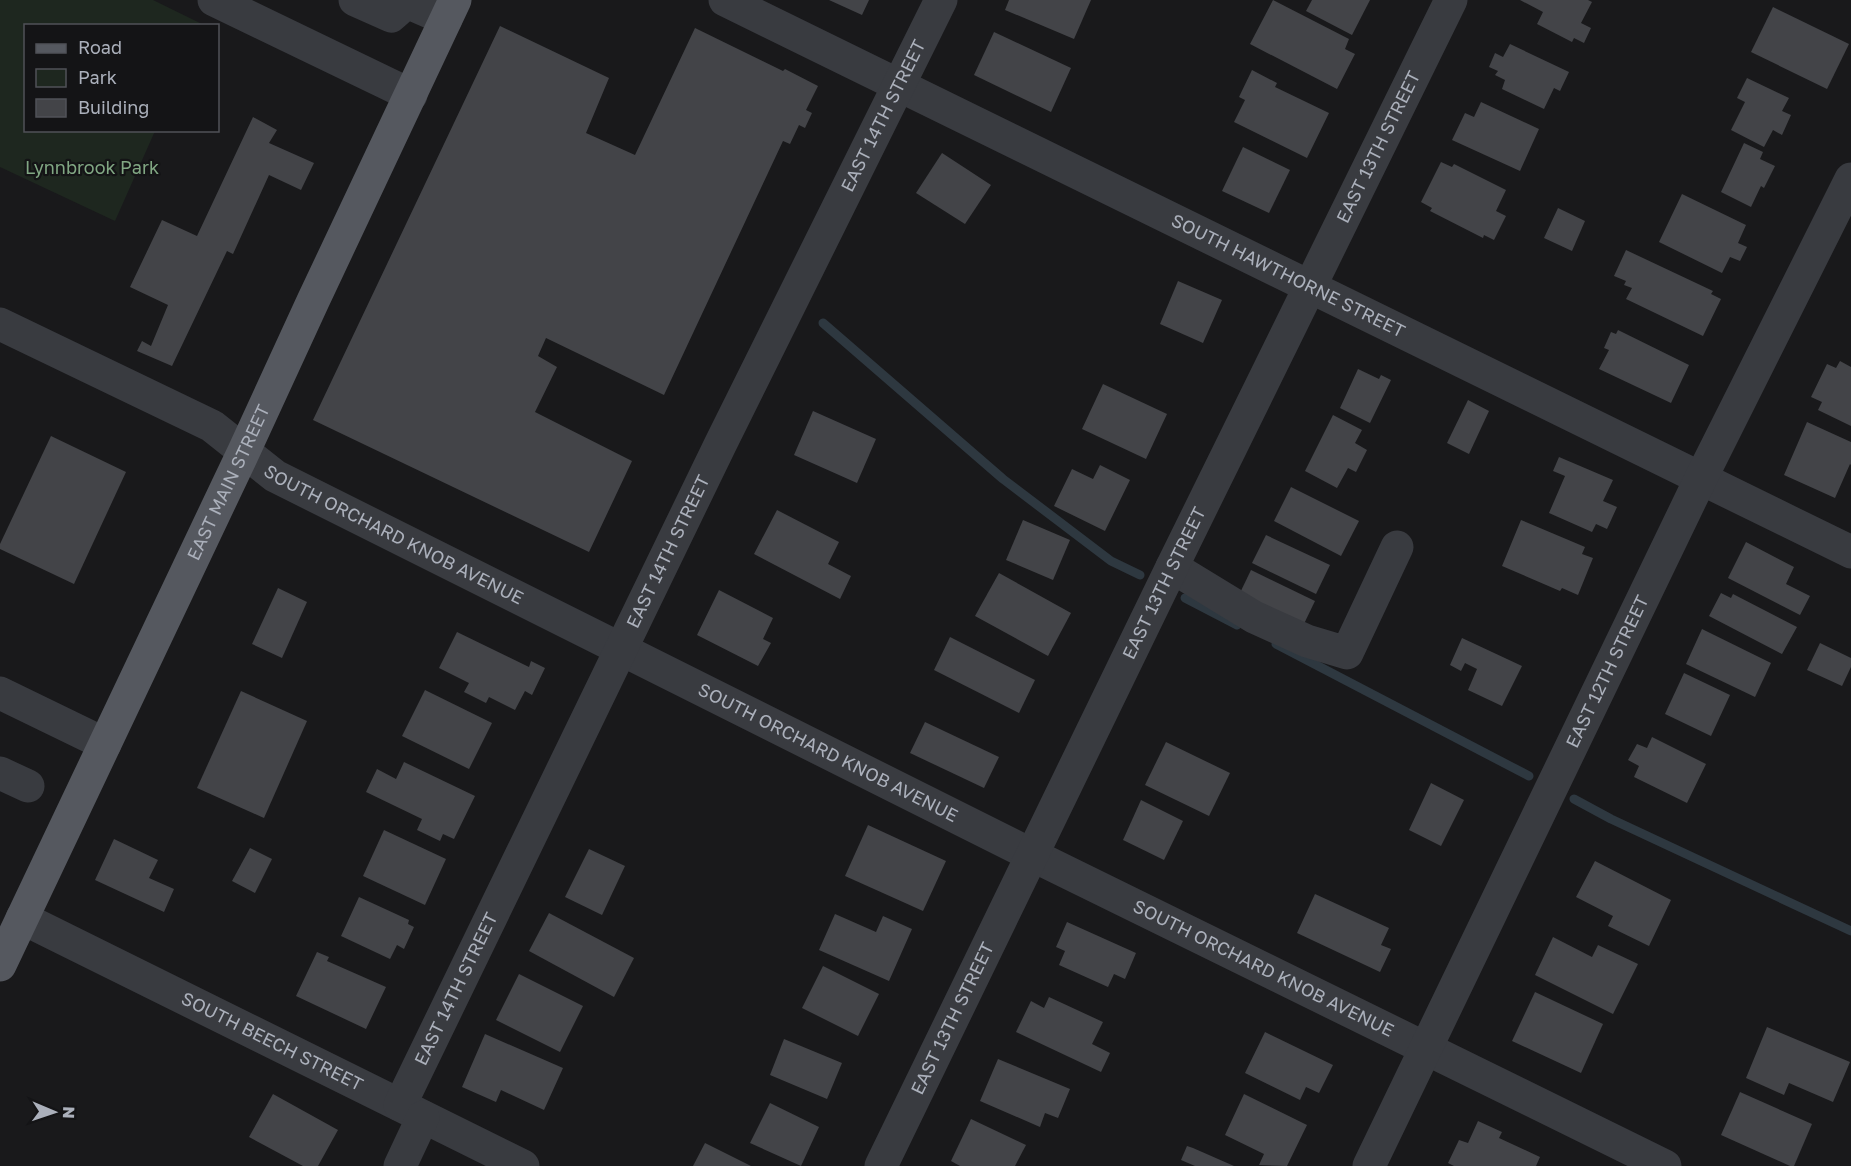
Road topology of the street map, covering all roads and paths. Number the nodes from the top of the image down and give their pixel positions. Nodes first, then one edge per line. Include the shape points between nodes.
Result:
1 (355, 0) edge
2 (725, 0) edge
3 (941, 0) edge
4 (1450, 0) edge
5 (222, 2) edge
6 (451, 10) edge
7 (900, 85) junction
8 (411, 95) junction
9 (1851, 179) edge
10 (1310, 286) junction
11 (0, 324) edge
12 (244, 451) junction
13 (1701, 478) junction
14 (1397, 547) dead end
15 (1851, 552) edge
16 (1172, 567) junction
17 (621, 650) junction
18 (0, 693) edge
19 (105, 744) junction
20 (1032, 855) junction
21 (22, 918) junction
22 (0, 965) edge
23 (1426, 1048) junction
24 (412, 1111) junction
25 (1617, 1155) edge
26 (400, 1166) edge
27 (523, 1166) edge
28 (881, 1166) edge
29 (1369, 1166) edge
30 (1665, 1166) edge

1 - 6 street via 391,16 407,2
2 - 7 street, SOUTH HAWTHORNE STREET
3 - 7 street, EAST 14TH STREET
4 - 10 street, EAST 13TH STREET
5 - 8 street
6 - 8 main road, EAST MAIN STREET
7 - 10 street, SOUTH HAWTHORNE STREET
7 - 17 street, EAST 14TH STREET
8 - 12 main road, EAST MAIN STREET
9 - 13 street, EAST 12TH STREET
10 - 13 street, SOUTH HAWTHORNE STREET
10 - 16 street, EAST 13TH STREET
11 - 12 street, SOUTH ORCHARD KNOB AVENUE via 212,426
12 - 17 street, SOUTH ORCHARD KNOB AVENUE via 275,476
12 - 19 main road, EAST MAIN STREET
13 - 15 street, SOUTH HAWTHORNE STREET
13 - 23 street, EAST 12TH STREET
14 - 16 street via 1347,653 1306,641 1254,617
16 - 20 street, EAST 13TH STREET
17 - 20 street, SOUTH ORCHARD KNOB AVENUE
17 - 24 street, EAST 14TH STREET
18 - 19 street
19 - 21 main road, EAST MAIN STREET
20 - 23 street, SOUTH ORCHARD KNOB AVENUE
20 - 28 street, EAST 13TH STREET
21 - 22 main road, EAST MAIN STREET
21 - 24 street, SOUTH BEECH STREET
23 - 25 street, SOUTH ORCHARD KNOB AVENUE
23 - 29 street, EAST 12TH STREET
24 - 26 street, EAST 14TH STREET
24 - 27 street, SOUTH BEECH STREET
25 - 30 street, SOUTH ORCHARD KNOB AVENUE

